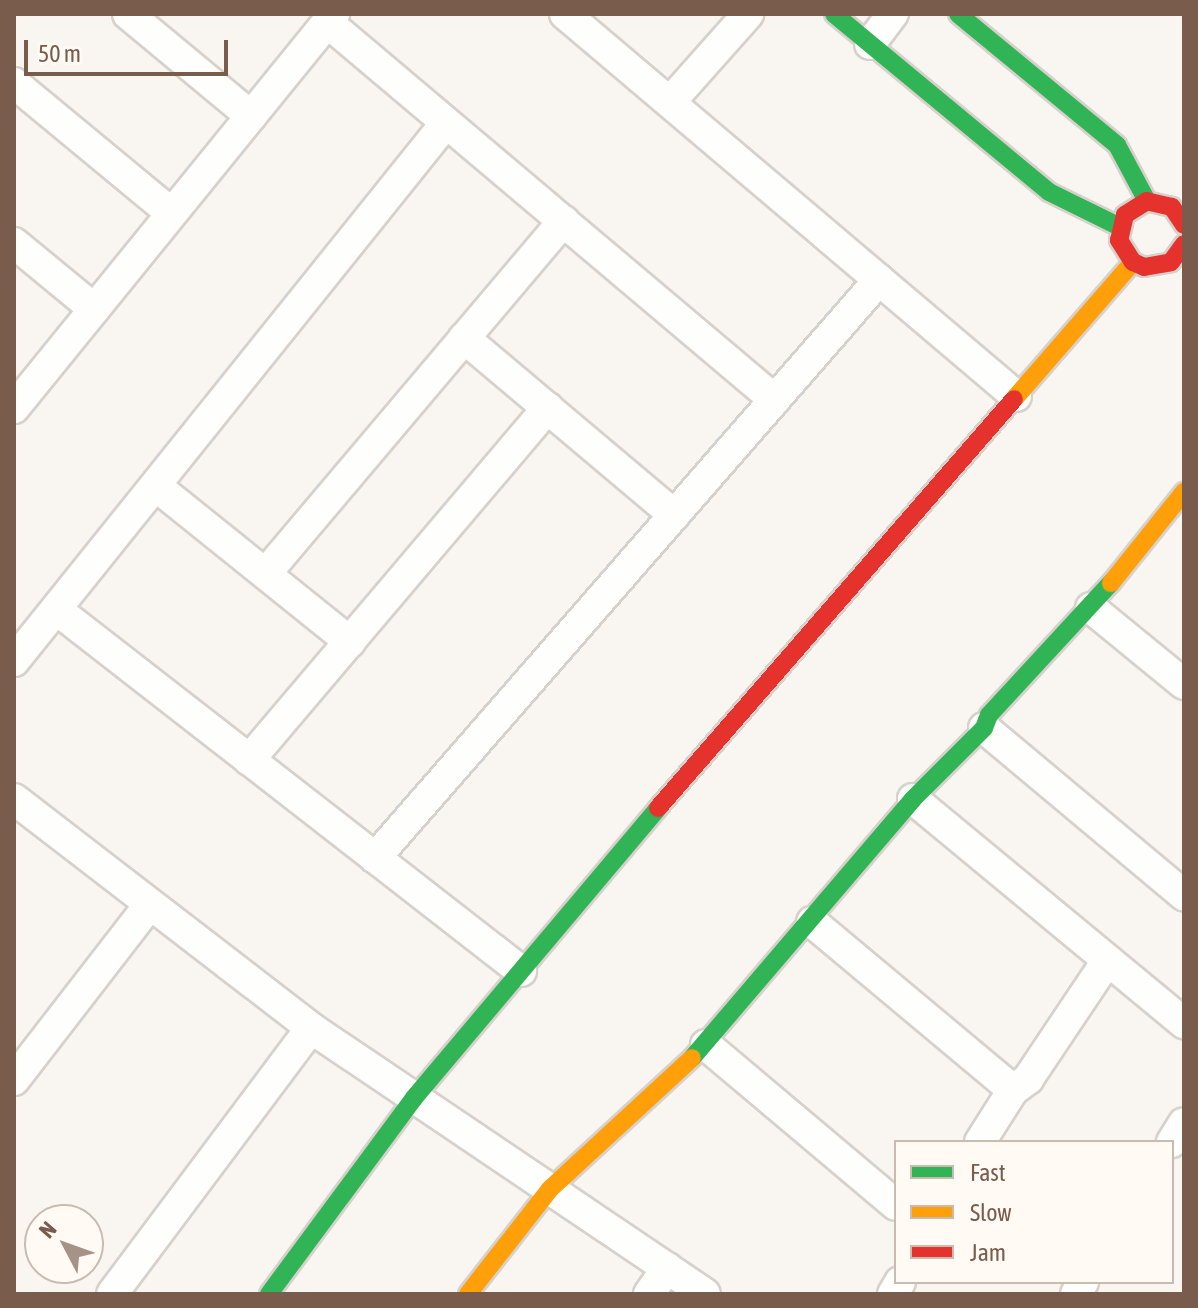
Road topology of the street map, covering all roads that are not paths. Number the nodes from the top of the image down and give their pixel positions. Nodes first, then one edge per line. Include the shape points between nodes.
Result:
1 (565, 14) edge
2 (748, 14) edge
3 (834, 14) edge
4 (893, 14) edge
5 (958, 14) edge
6 (330, 18) edge
7 (147, 20) edge
8 (870, 44) junction
9 (14, 83) edge
10 (670, 102) junction
11 (251, 116) junction
12 (446, 123) junction
13 (1147, 201) junction
14 (171, 213) junction
15 (563, 221) junction
16 (1184, 225) edge
17 (1120, 227) junction
18 (14, 243) edge
19 (1184, 244) edge
20 (1133, 262) junction
21 (1158, 267) junction
22 (879, 280) junction
23 (1175, 283) dead end
24 (94, 309) junction
25 (464, 338) junction
26 (1016, 396) junction
27 (775, 400) junction
28 (14, 407) edge
29 (548, 408) junction
30 (156, 486) junction
31 (1184, 492) edge
32 (674, 515) junction
33 (266, 573) junction
34 (1091, 608) junction
35 (57, 610) junction
36 (350, 642) junction
37 (14, 661) edge
38 (1184, 684) edge
39 (984, 728) junction
40 (249, 760) junction
41 (14, 799) edge
42 (913, 799) junction
43 (375, 858) junction
44 (1184, 895) edge
45 (150, 904) junction
46 (812, 922) junction
47 (1107, 961) junction
48 (521, 971) junction
49 (1184, 1023) edge
50 (311, 1028) junction
51 (706, 1045) junction
52 (14, 1080) edge
53 (1013, 1090) junction
54 (414, 1098) junction
55 (1184, 1123) edge
56 (981, 1140) edge
57 (1173, 1140) edge
58 (550, 1189) junction
59 (894, 1203) edge
60 (667, 1268) junction
61 (112, 1294) edge
62 (269, 1294) edge
63 (468, 1294) edge
64 (649, 1294) edge
65 (705, 1294) edge

1 - 10 street
2 - 10 street
3 - 8 street
4 - 8 street
5 - 13 street via 1117,145
6 - 11 street
6 - 12 street
7 - 11 street
8 - 17 street via 1049,192
9 - 14 street
10 - 22 street
11 - 14 street
12 - 15 street
12 - 30 street
13 - 16 street via 1172,207
13 - 17 street via 1132,208
14 - 24 street
15 - 25 street
15 - 27 street
17 - 20 street via 1123,251
18 - 24 street
19 - 21 street via 1171,262
20 - 21 street
20 - 26 street
21 - 23 street
22 - 26 street
22 - 27 street
24 - 28 street
25 - 29 street
25 - 33 street
26 - 48 street
27 - 32 street
29 - 32 street
29 - 36 street
30 - 33 street
30 - 35 street
31 - 34 street
32 - 43 street
33 - 36 street
34 - 38 street
34 - 39 street via 989,715
35 - 37 street
35 - 40 street
36 - 40 street
39 - 42 street
39 - 44 street
40 - 43 street
41 - 45 street
42 - 46 street
42 - 47 street
43 - 48 street
45 - 50 street
45 - 52 street
46 - 51 street
46 - 53 street
47 - 49 street
47 - 53 street via 1028,1079
48 - 54 street
50 - 54 street
50 - 61 street
51 - 58 street
51 - 59 street
53 - 56 street
54 - 58 street
54 - 62 street
55 - 57 street
58 - 60 street
58 - 63 street
60 - 64 street
60 - 65 street

